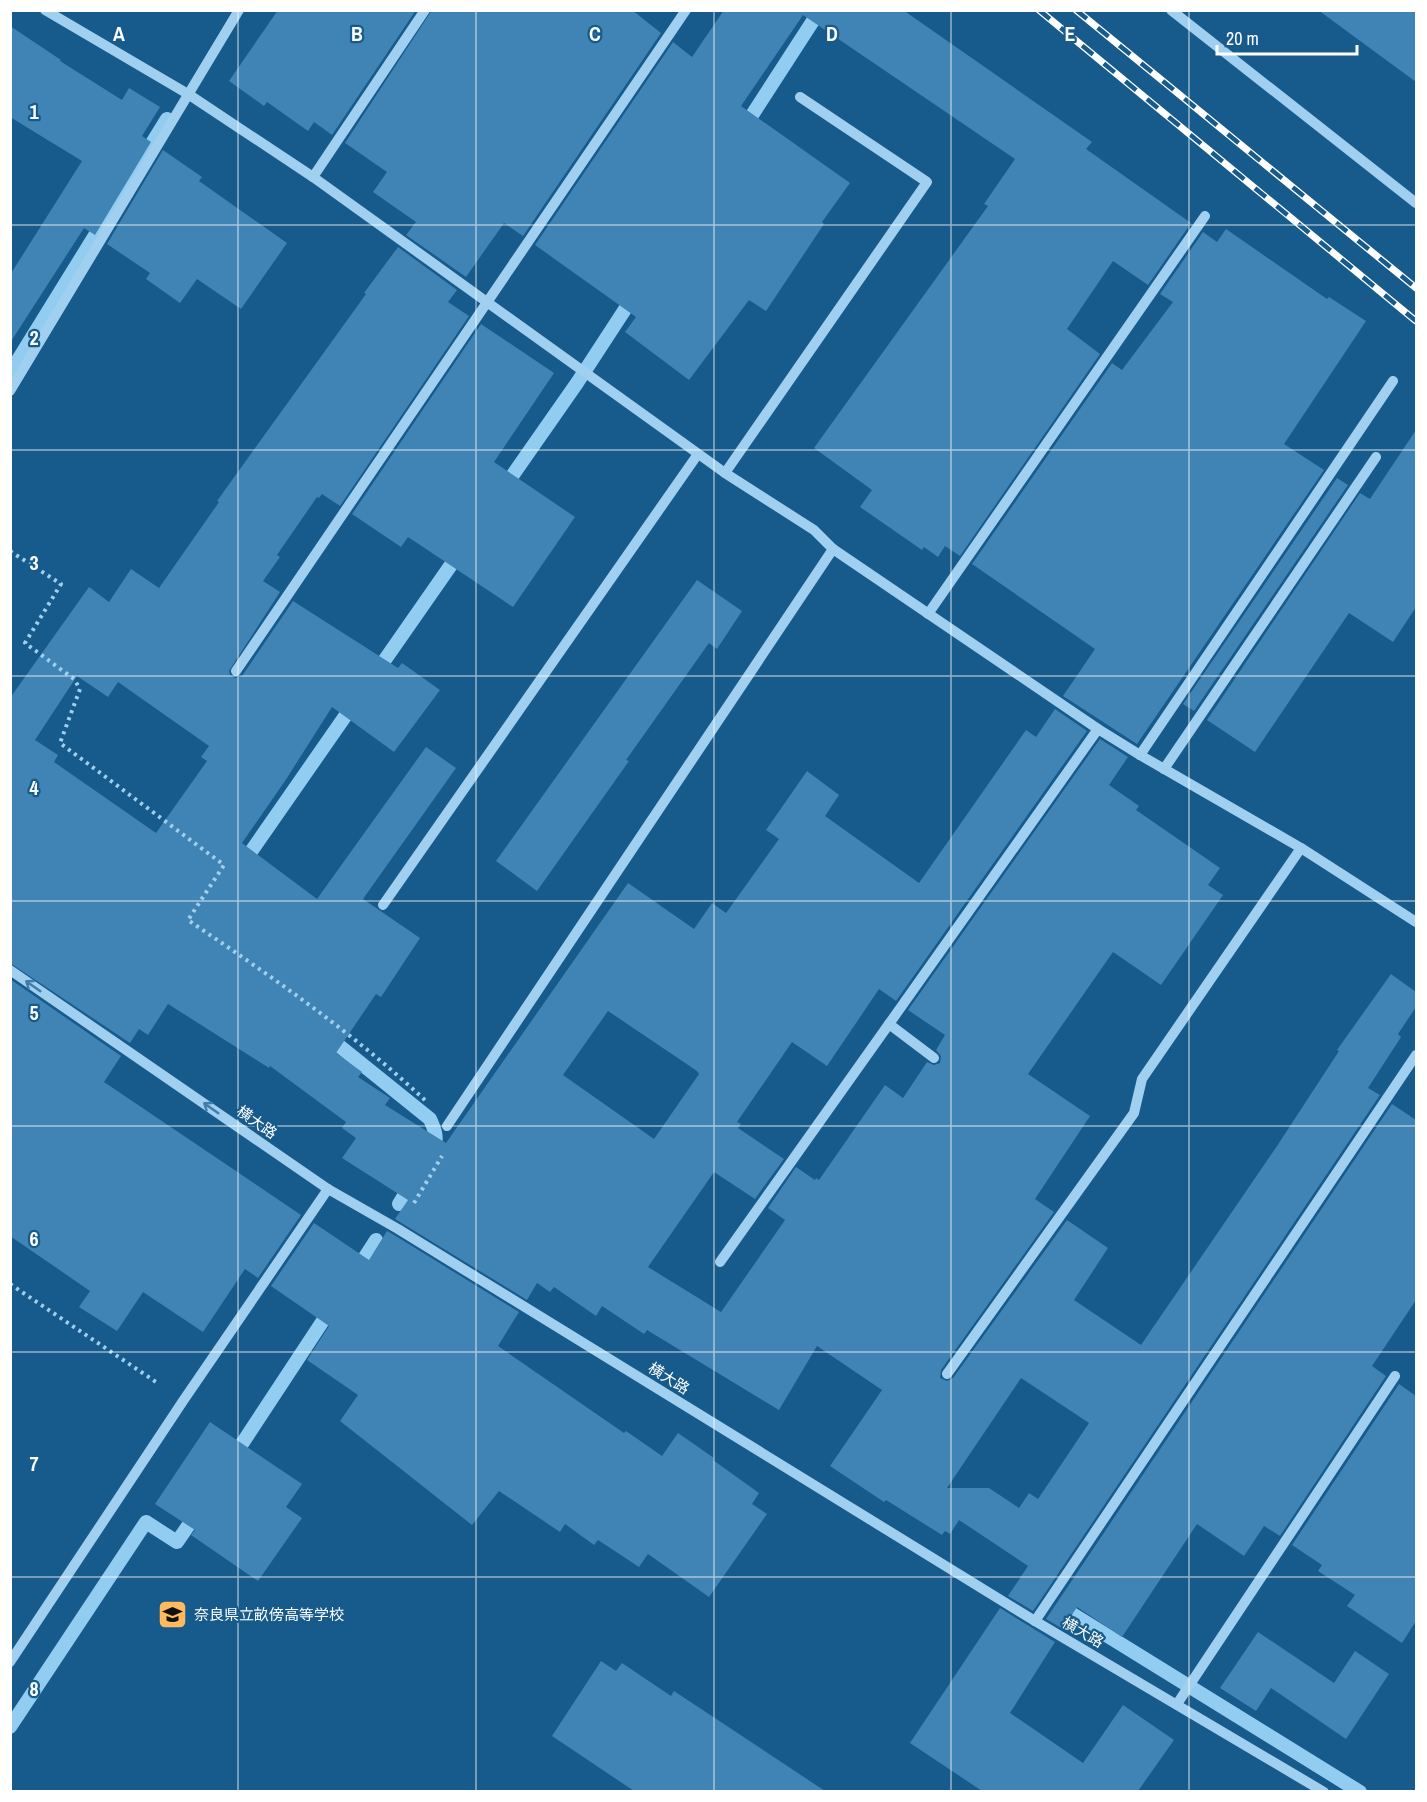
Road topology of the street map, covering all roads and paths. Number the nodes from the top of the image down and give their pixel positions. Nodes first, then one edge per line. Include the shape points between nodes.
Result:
1 (45, 10) edge
2 (239, 10) edge
3 (425, 10) edge
4 (686, 10) edge
5 (1171, 10) edge
6 (188, 94) junction
7 (800, 97) dead end
8 (314, 177) junction
9 (1416, 203) edge
10 (1205, 216) dead end
11 (487, 302) junction
12 (1393, 381) dead end
13 (10, 391) edge
14 (698, 454) junction
15 (1376, 457) dead end
16 (725, 473) junction
17 (833, 549) junction
18 (10, 551) edge
19 (928, 614) junction
20 (236, 671) dead end
21 (1098, 729) junction
22 (1140, 755) junction
23 (1164, 769) junction
24 (1301, 848) junction
25 (383, 905) dead end
26 (1416, 922) edge
27 (10, 970) edge
28 (889, 1024) junction
29 (1416, 1055) edge
30 (934, 1058) dead end
31 (447, 1126) junction
32 (328, 1189) junction
33 (398, 1229) junction
34 (720, 1262) dead end
35 (10, 1284) edge
36 (947, 1374) dead end
37 (1395, 1376) dead end
38 (183, 1401) junction
39 (1035, 1621) junction
40 (10, 1662) edge
41 (1177, 1704) junction
42 (1324, 1791) edge

1 - 6 street
2 - 6 street
3 - 8 street
4 - 11 street
5 - 9 street
6 - 8 street
6 - 13 street
7 - 16 street via 927,182
8 - 11 street
10 - 19 street
11 - 14 street
11 - 20 street
12 - 22 street
14 - 16 street
14 - 25 street
15 - 23 street
16 - 17 street via 814,530
17 - 19 street
17 - 31 street
18 - 31 path via 61,584 25,643 74,679 80,689 60,743 224,865 188,920 327,1017 397,1074
19 - 21 street
21 - 22 street
21 - 28 street
22 - 23 street
23 - 24 street
24 - 26 street
24 - 36 street via 1142,1079 1134,1113
32 -> 27 street, 横大路
28 - 30 street
28 - 34 street
29 - 39 street
31 - 33 path via 448,1147
32 - 33 street, 横大路
32 - 38 street
33 - 39 street, 横大路
35 - 38 path
37 - 41 street
38 - 40 street
39 - 41 street, 横大路
41 - 42 street, 横大路

